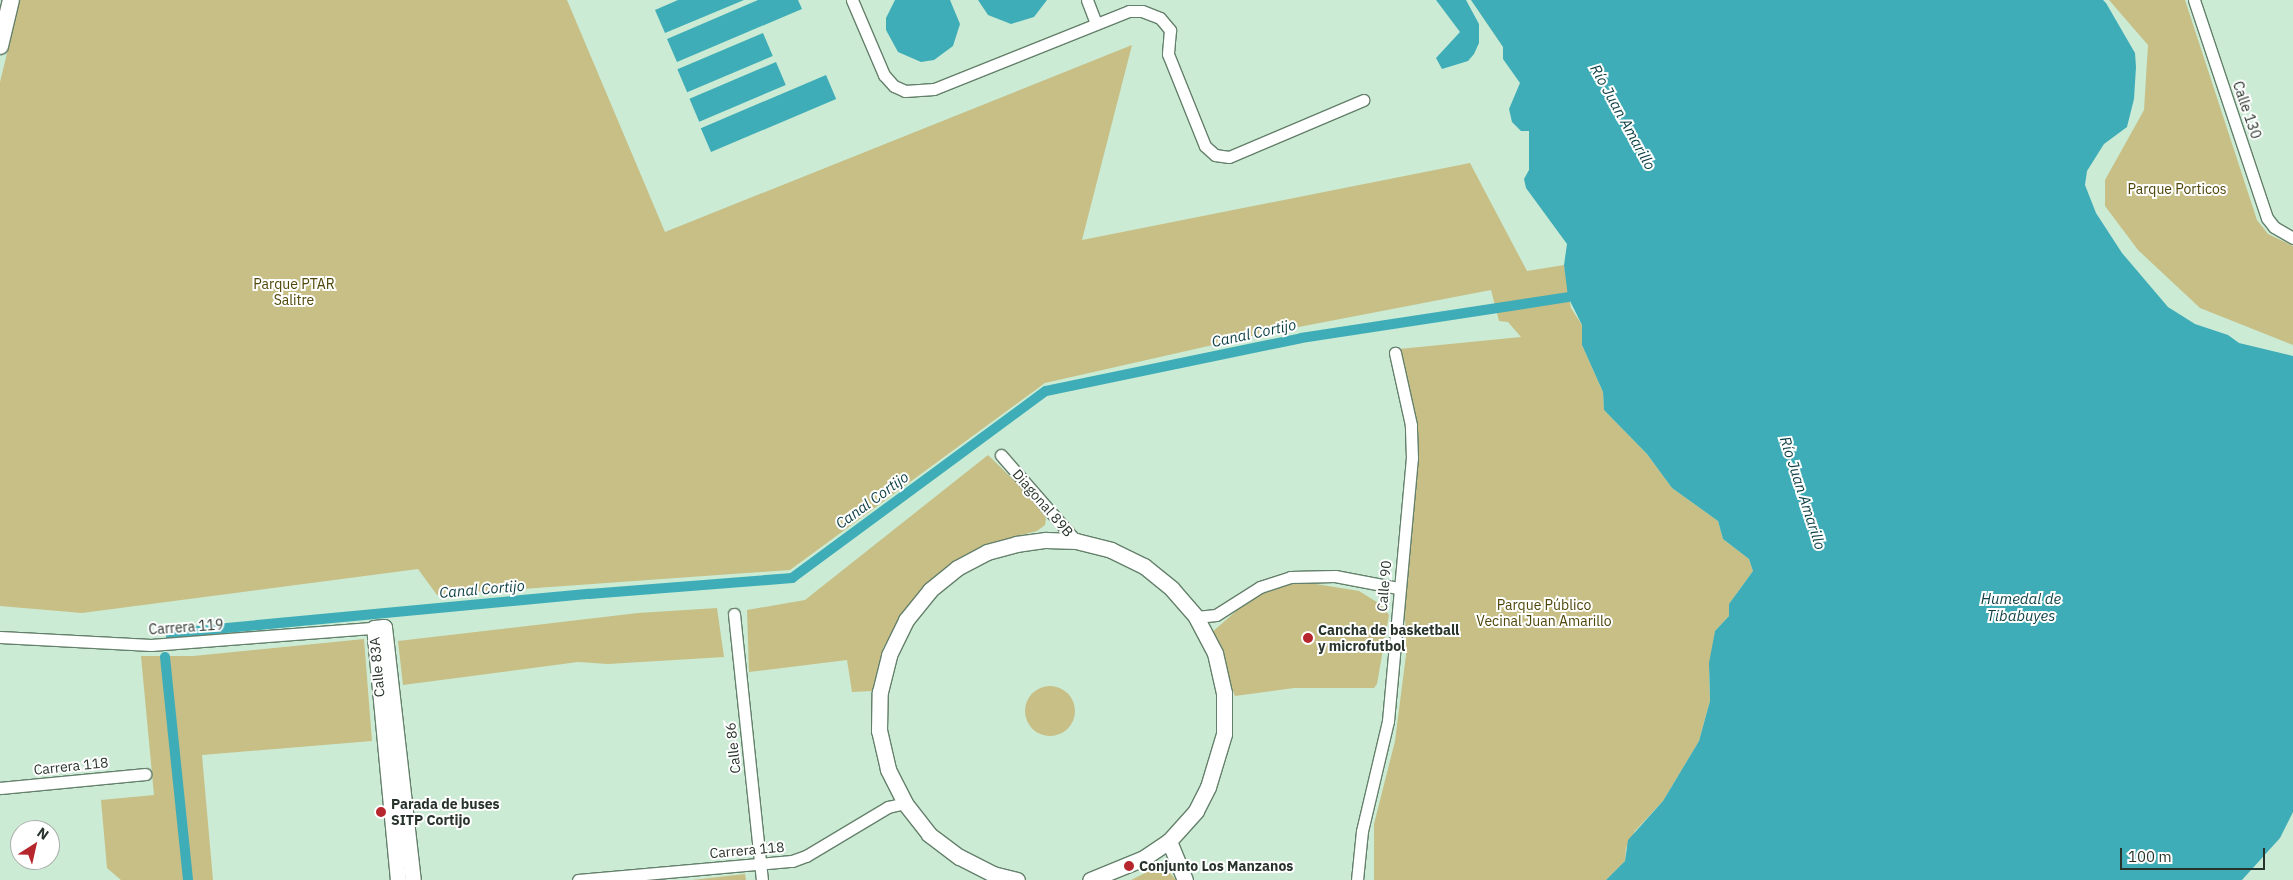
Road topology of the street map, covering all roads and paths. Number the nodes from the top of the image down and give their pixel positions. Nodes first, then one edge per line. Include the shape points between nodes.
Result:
1 (11, 0) edge
2 (852, 0) edge
3 (1087, 0) edge
4 (2194, 0) edge
5 (1096, 23) junction
6 (0, 46) edge
7 (1363, 100) dead end
8 (2293, 238) edge
9 (1395, 352) dead end
10 (1000, 455) dead end
11 (1076, 542) junction
12 (1398, 588) junction
13 (734, 614) dead end
14 (1196, 617) junction
15 (374, 628) junction
16 (0, 637) edge
17 (145, 774) dead end
18 (0, 788) edge
19 (905, 804) junction
20 (1169, 841) junction
21 (760, 863) junction
22 (398, 880) edge
23 (413, 880) edge
24 (578, 880) edge
25 (762, 880) edge
26 (1017, 880) edge
27 (1090, 880) edge
28 (1185, 880) edge
29 (1357, 880) edge

1 - 6 main road
2 - 5 street via 884,75 894,86 905,91 934,89
3 - 5 street
4 - 8 street, Calle 130 via 2267,218 2274,227
5 - 7 street via 1129,11 1142,11 1160,18 1171,35 1168,54 1205,146 1215,155 1229,157
9 - 12 street, Calle 90 via 1411,425 1412,458
10 - 11 street, Diagonal 89B
11 - 14 street, Diagonal 89B via 1111,550 1144,566 1172,589
11 - 19 street via 1031,542 987,552 957,568 930,590 906,620 889,654 880,692 879,731 888,769
12 - 14 street via 1335,576 1290,577 1260,587 1216,615
12 - 29 street, Calle 90 via 1388,721 1362,831
13 - 21 street, Calle 86
14 - 20 street, Diagonal 89B via 1217,661 1224,693 1224,734 1200,803
15 - 16 street, Carrera 119 via 151,645
15 - 22 street, Calle 83A
15 - 23 street, Calle 83A via 384,627 388,640
17 - 18 street, Carrera 118
19 - 21 street, Carrera 118 via 888,807 806,856
19 - 26 street via 929,834 959,857 993,874
20 - 27 street via 1120,870
20 - 28 street
21 - 24 street, Carrera 118
21 - 25 street, Calle 86

